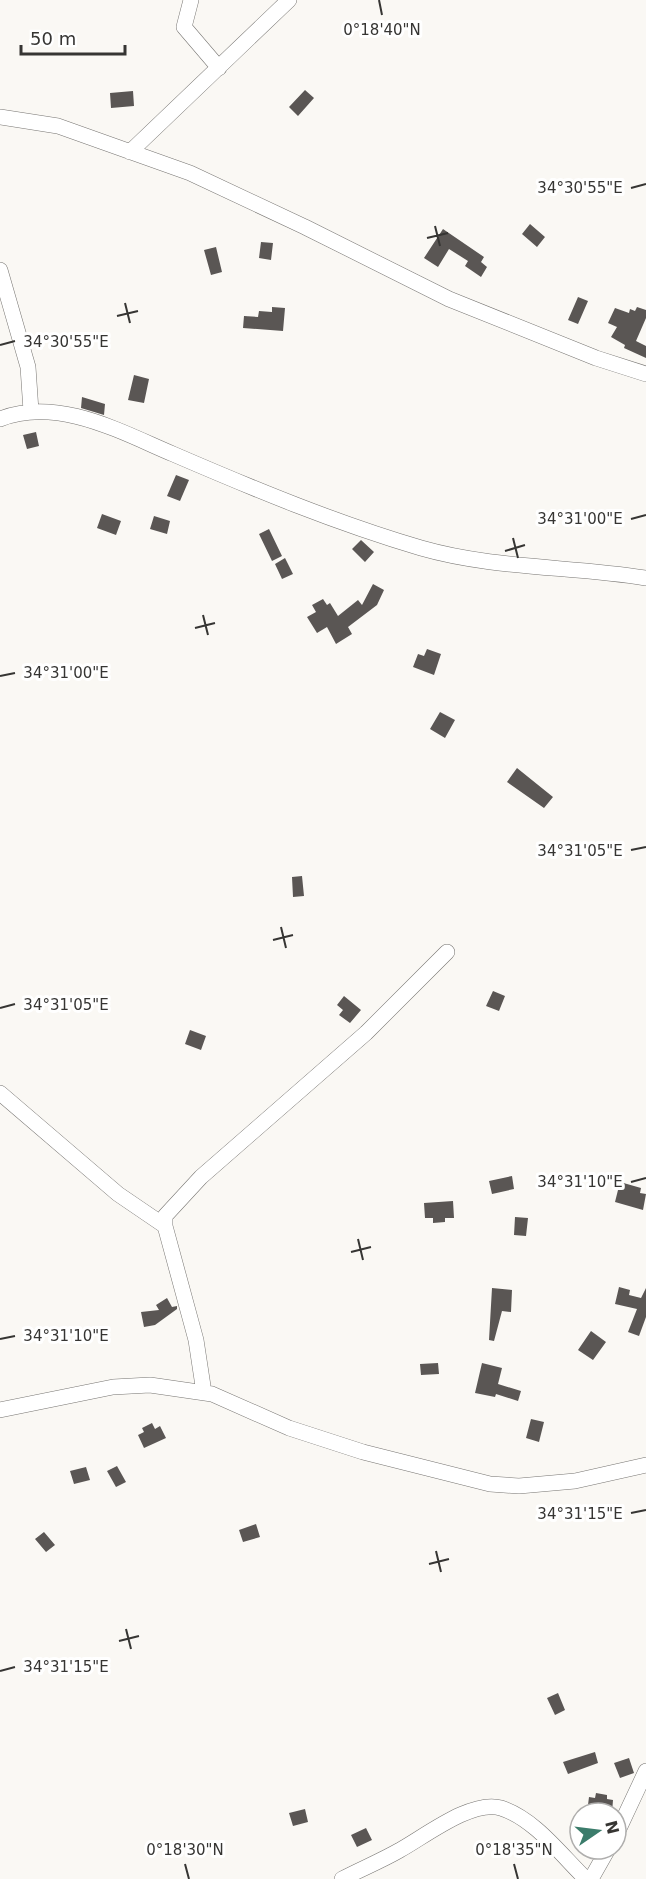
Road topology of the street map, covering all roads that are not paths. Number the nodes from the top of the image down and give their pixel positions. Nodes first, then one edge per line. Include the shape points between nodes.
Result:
1 (191, 0) edge
2 (289, 0) edge
3 (219, 68) junction
4 (0, 117) edge
5 (130, 152) junction
6 (0, 270) edge
7 (646, 374) edge
8 (31, 411) junction
9 (0, 419) edge
10 (646, 578) edge
11 (447, 952) dead end
12 (0, 1093) edge
13 (165, 1226) junction
14 (201, 1392) junction
15 (0, 1410) edge
16 (646, 1466) edge
17 (646, 1771) edge
18 (628, 1809) edge
19 (601, 1861) edge
20 (342, 1879) edge
21 (586, 1879) edge
22 (591, 1879) edge

1 - 3 street via 184,27
2 - 3 street
3 - 5 street
4 - 5 street via 58,126
5 - 7 street via 211,183 449,299
6 - 8 street via 27,367
8 - 9 street
8 - 10 street via 49,411 114,429 260,491 421,548 534,567
11 - 13 street via 366,1034 201,1177 168,1212
12 - 13 street via 118,1194
13 - 14 street via 196,1340
14 - 15 street via 150,1385 113,1387
14 - 16 street via 289,1428 363,1452 490,1484 564,1482
17 - 18 street
19 - 22 street
20 - 21 street via 401,1850 450,1819 485,1808 499,1808 534,1827

